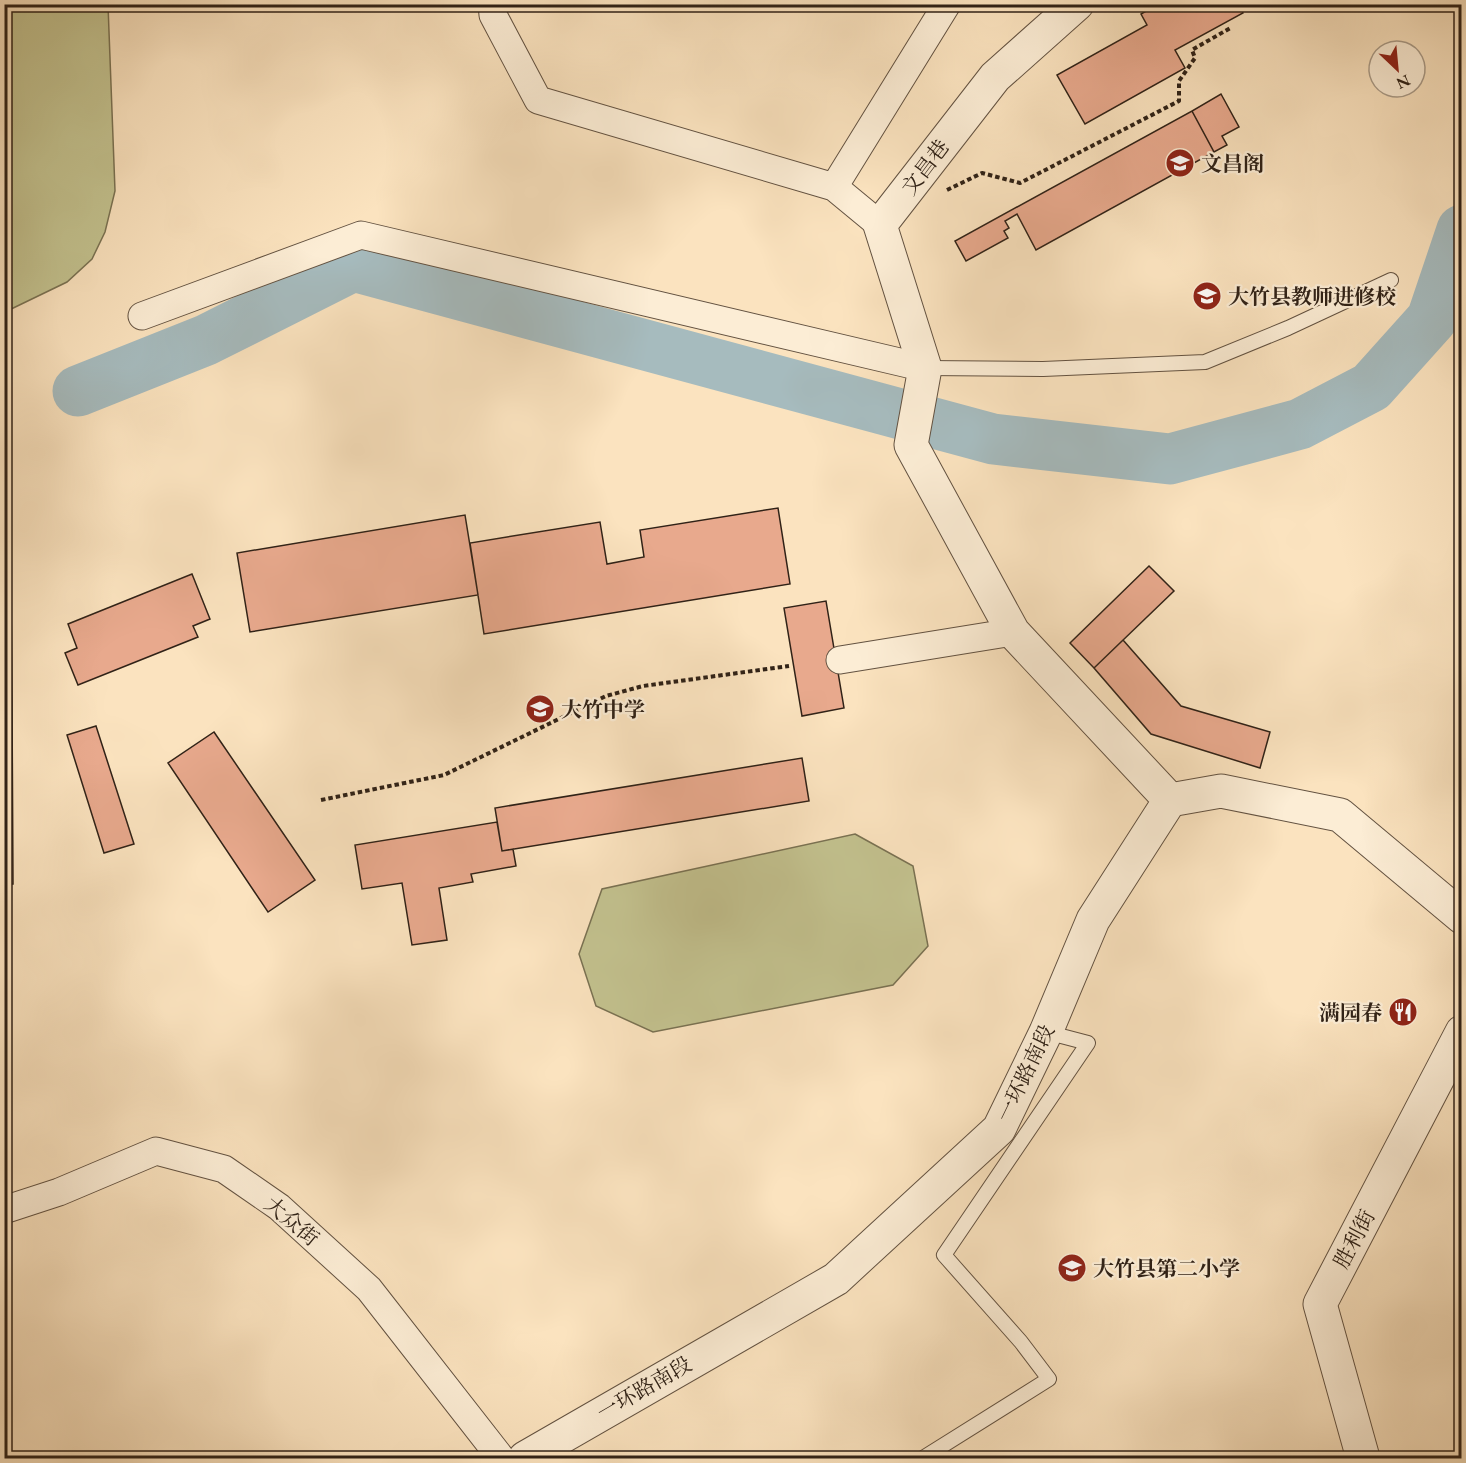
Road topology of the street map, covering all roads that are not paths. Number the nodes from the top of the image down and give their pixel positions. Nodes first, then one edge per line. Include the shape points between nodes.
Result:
1 (492, 4) edge
2 (947, 4) edge
3 (1077, 4) edge
4 (834, 187) junction
5 (880, 225) junction
6 (1391, 280) dead end
7 (142, 316) dead end
8 (925, 368) junction
9 (1013, 632) junction
10 (840, 660) dead end
11 (1170, 800) junction
12 (1461, 917) edge
13 (1046, 1032) junction
14 (1461, 1032) edge
15 (4, 1210) edge
16 (501, 1458) edge
17 (525, 1458) edge
18 (923, 1458) edge
19 (1363, 1458) edge

1 - 4 street via 493,15 538,100
2 - 4 street
3 - 5 street, 文昌巷 via 995,76
4 - 5 street
5 - 8 street
6 - 8 lane via 1205,362 1043,369
7 - 8 street via 361,235
8 - 9 street via 910,445
9 - 10 street
9 - 11 street
11 - 12 street via 1221,790 1340,815
11 - 13 street, 一环路南段 via 1093,920
13 - 17 street, 一环路南段 via 999,1129 836,1279
13 - 18 lane via 1088,1043 944,1255 1049,1379
14 - 19 street, 胜利街 via 1320,1304
15 - 16 street, 大众街 via 59,1192 156,1151 224,1169 279,1207 369,1289

